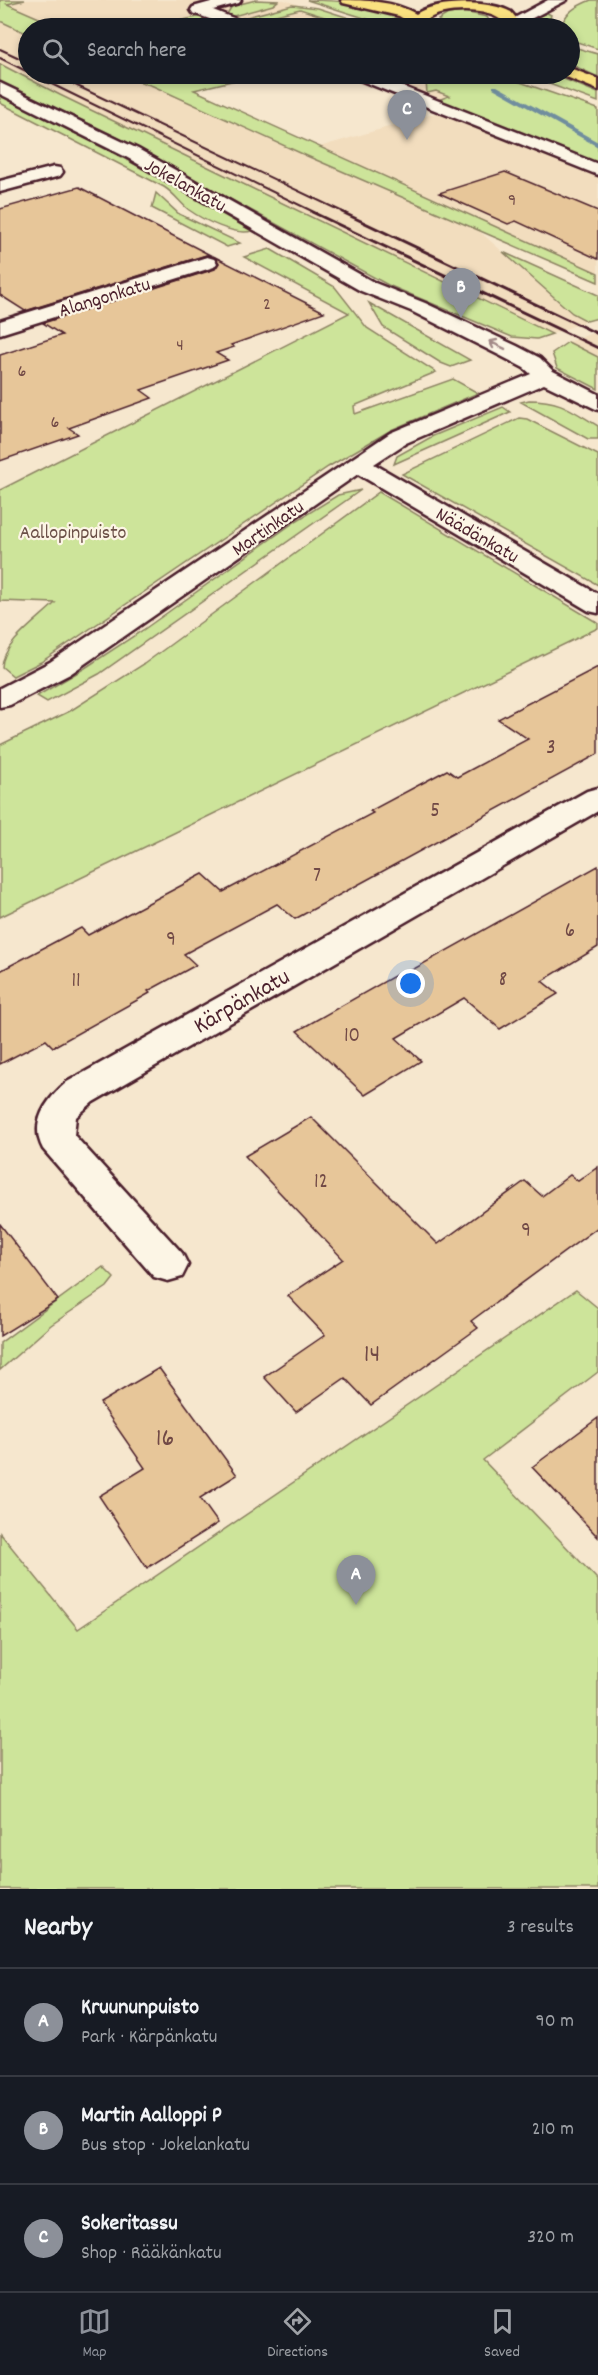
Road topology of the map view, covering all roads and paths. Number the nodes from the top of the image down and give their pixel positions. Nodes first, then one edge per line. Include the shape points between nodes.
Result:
1 (234, 0) edge
2 (348, 0) edge
3 (404, 0) edge
4 (560, 0) edge
5 (508, 2) dead end
6 (465, 7) junction
7 (480, 8) junction
8 (219, 18) edge
9 (412, 18) edge
10 (420, 18) edge
11 (508, 18) edge
12 (525, 18) edge
13 (580, 77) edge
14 (383, 84) edge
15 (598, 85) edge
16 (0, 88) edge
17 (598, 170) edge
18 (54, 172) dead end
19 (0, 187) edge
20 (207, 263) dead end
21 (0, 328) edge
22 (545, 376) junction
23 (598, 403) edge
24 (357, 464) junction
25 (598, 605) edge
26 (0, 699) edge
27 (598, 798) edge
28 (168, 1264) dead end

1 - 8 street via 198,10
2 - 9 main road
3 - 6 main road
4 - 12 street
5 - 7 street
6 - 7 main road
6 - 10 main road via 431,11
7 - 11 main road
13 - 15 main road
14 - 17 street
16 - 22 street, Jokelankatu via 132,153 368,287 398,312 484,360 508,371
18 - 19 street
20 - 21 street, Alangonkatu
22 - 23 street, Jokelankatu
22 - 24 street, Martinkatu via 398,438
24 - 25 street, Näädänkatu
24 - 26 street, Martinkatu via 60,668
27 - 28 street, Kärpänkatu via 80,1092 64,1105 56,1120 56,1139

